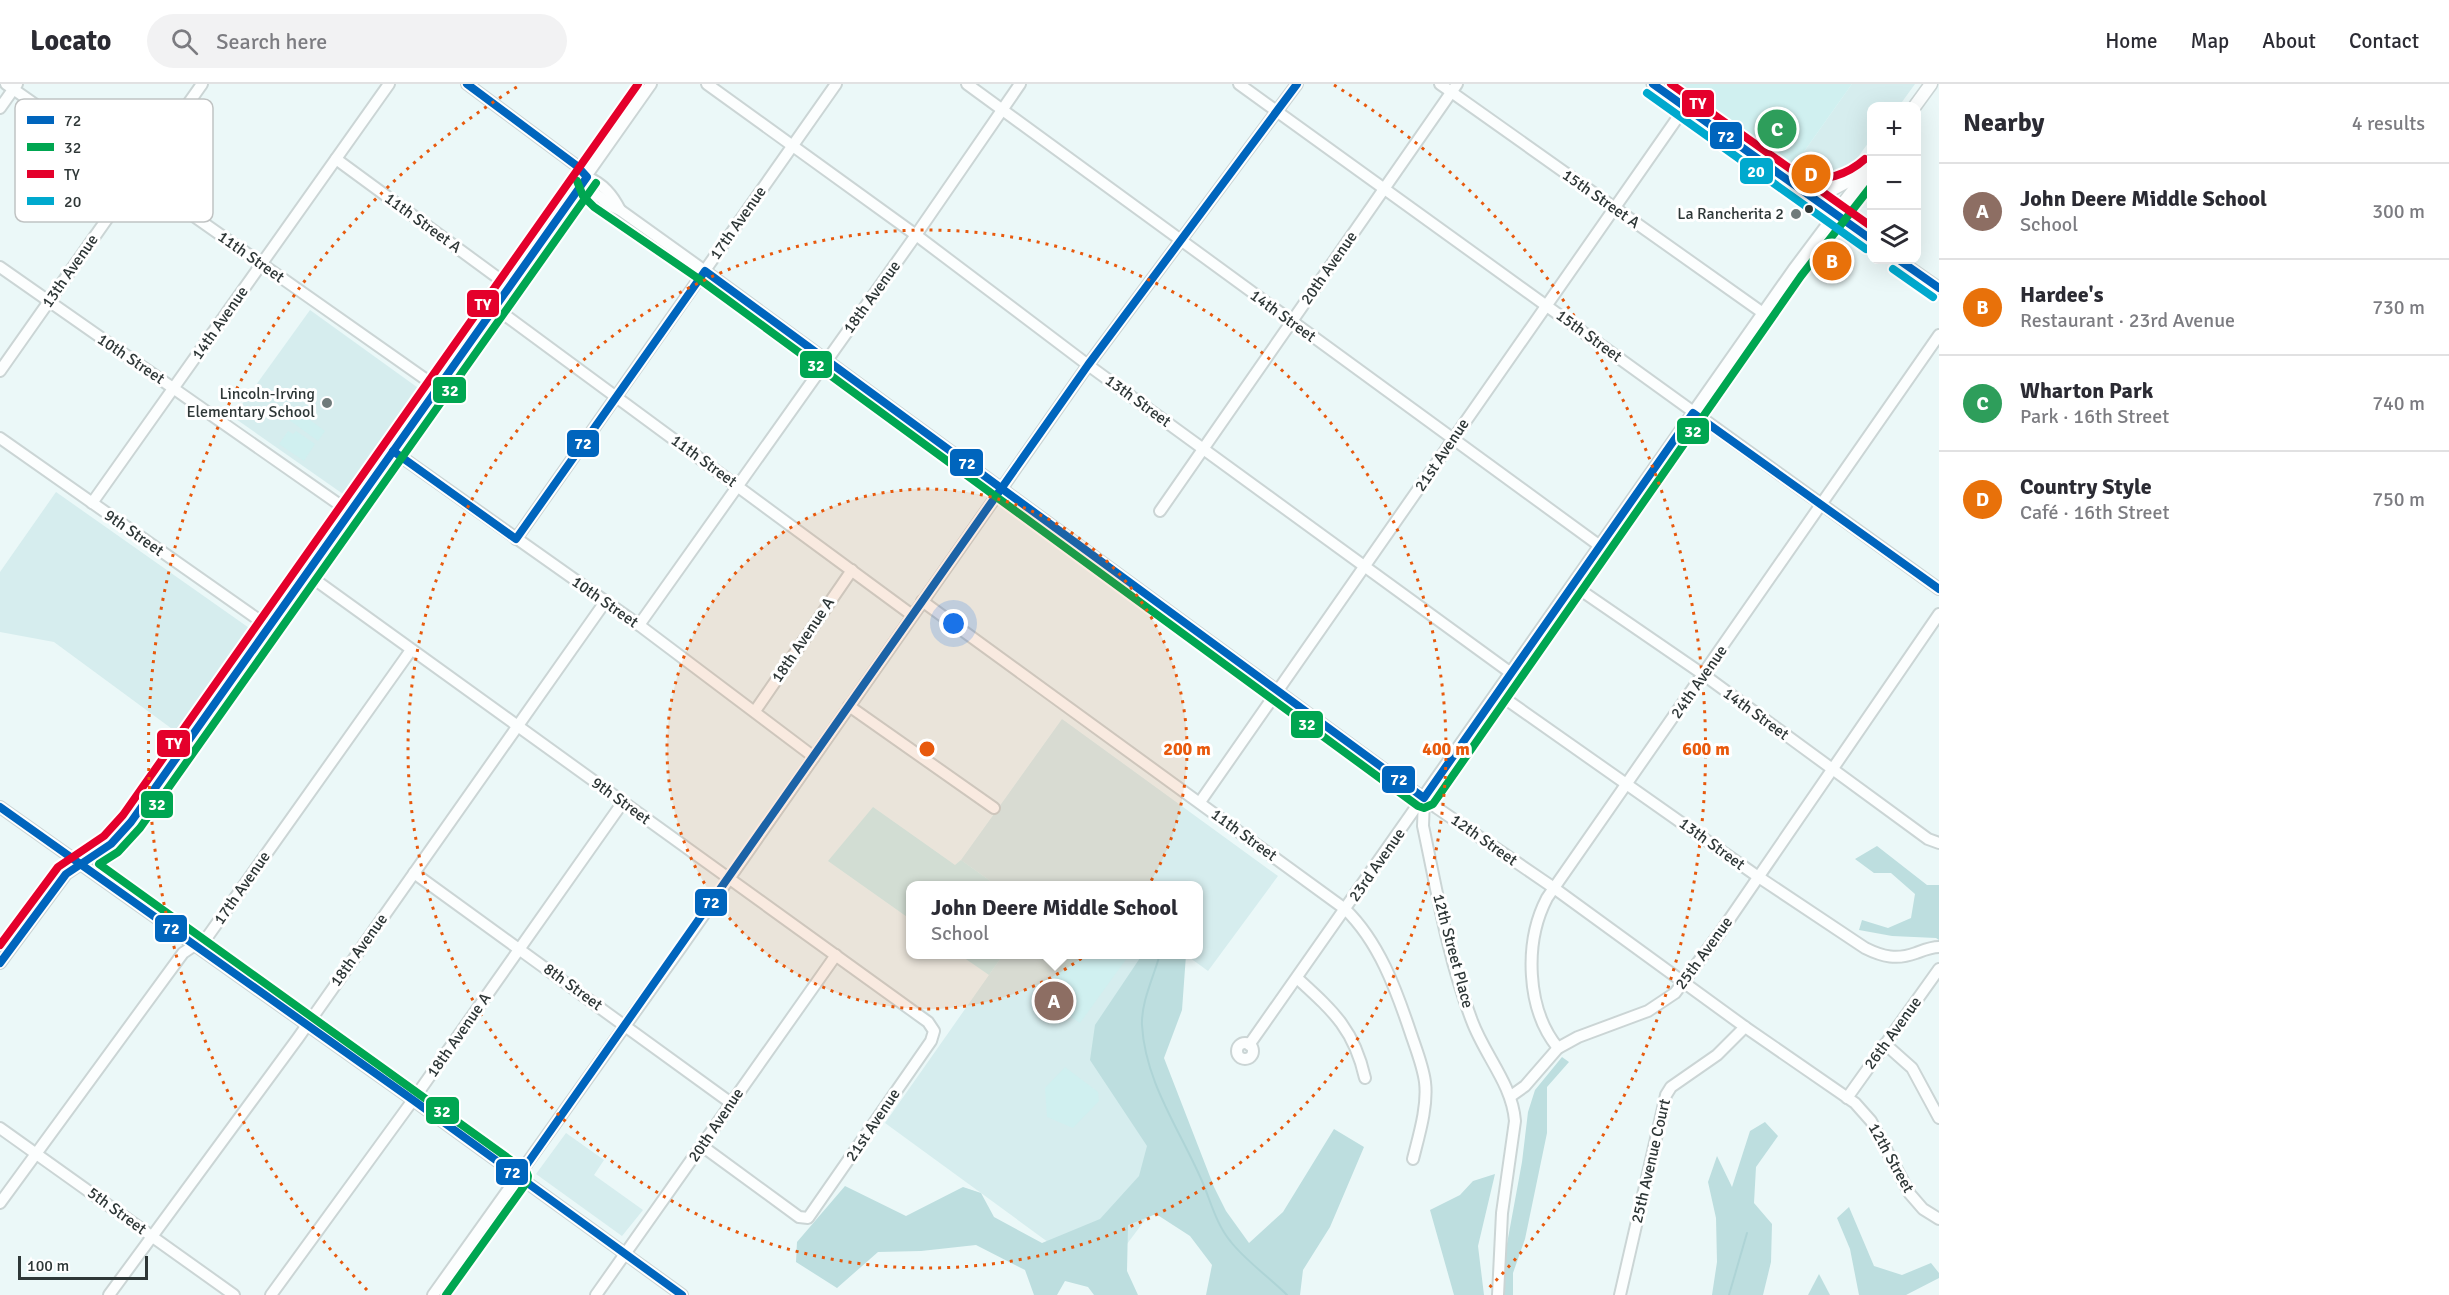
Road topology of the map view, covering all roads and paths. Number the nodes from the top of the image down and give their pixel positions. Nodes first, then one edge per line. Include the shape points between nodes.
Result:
1 (202, 84) edge
2 (389, 84) edge
3 (467, 84) edge
4 (651, 84) edge
5 (707, 84) edge
6 (836, 84) edge
7 (966, 84) edge
8 (1020, 84) edge
9 (1239, 84) edge
10 (1297, 84) edge
11 (1440, 84) edge
12 (1931, 84) edge
13 (1656, 85) edge
14 (12, 86) edge
15 (1454, 88) edge
16 (30, 99) edge
17 (192, 99) edge
18 (1918, 102) edge
19 (1685, 107) junction
20 (0, 108) edge
21 (1002, 110) junction
22 (1277, 112) junction
23 (792, 147) junction
24 (336, 159) junction
25 (1867, 170) edge
26 (1867, 173) edge
27 (587, 177) junction
28 (1384, 189) junction
29 (1801, 190) junction
30 (1613, 208) junction
31 (1835, 214) junction
32 (105, 222) edge
33 (201, 222) edge
34 (916, 235) junction
35 (1867, 236) edge
36 (1180, 240) junction
37 (261, 264) junction
38 (1905, 264) edge
39 (0, 267) edge
40 (705, 271) junction
41 (509, 286) junction
42 (1939, 288) edge
43 (48, 301) junction
44 (1546, 304) junction
45 (494, 307) junction
46 (1763, 313) junction
47 (1292, 322) junction
48 (1939, 335) edge
49 (826, 361) junction
50 (1088, 365) junction
51 (0, 370) edge
52 (174, 388) junction
53 (438, 388) junction
54 (616, 397) junction
55 (1693, 413) junction
56 (0, 438) edge
57 (1452, 440) junction
58 (1203, 448) junction
59 (393, 451) junction
60 (738, 485) junction
61 (1001, 490) junction
62 (92, 503) junction
63 (1823, 504) junction
64 (1160, 511) dead end
65 (350, 512) junction
66 (516, 539) junction
67 (1600, 546) junction
68 (1365, 567) junction
69 (852, 570) junction
70 (307, 574) junction
71 (1573, 585) junction
72 (1939, 589) edge
73 (922, 601) junction
74 (605, 602) junction
75 (1939, 614) edge
76 (912, 615) junction
77 (639, 626) junction
78 (269, 627) junction
79 (411, 650) junction
80 (1511, 673) junction
81 (1704, 675) junction
82 (1278, 691) junction
83 (1497, 693) junction
84 (849, 706) junction
85 (755, 711) junction
86 (517, 726) junction
87 (814, 757) junction
88 (1832, 769) junction
89 (1627, 783) junction
90 (1424, 798) junction
91 (623, 802) junction
92 (1200, 802) junction
93 (0, 807) edge
94 (994, 808) dead end
95 (1939, 843) edge
96 (81, 864) junction
97 (414, 873) junction
98 (1757, 876) junction
99 (729, 879) junction
100 (1554, 888) junction
101 (1345, 909) junction
102 (195, 945) junction
103 (1939, 947) edge
104 (519, 949) junction
105 (836, 955) junction
106 (0, 963) edge
107 (1939, 969) edge
108 (1297, 978) junction
109 (1684, 983) junction
110 (306, 1025) junction
111 (625, 1026) junction
112 (1745, 1027) junction
113 (934, 1030) joint
114 (1885, 1044) junction
115 (1250, 1045) dead end
116 (1558, 1048) junction
117 (1365, 1078) dead end
118 (1510, 1096) junction
119 (1847, 1098) junction
120 (413, 1100) junction
121 (731, 1103) junction
122 (1939, 1118) edge
123 (0, 1128) edge
124 (702, 1146) junction
125 (36, 1154) junction
126 (1413, 1159) dead end
127 (518, 1177) junction
128 (0, 1203) edge
129 (1939, 1219) edge
130 (152, 1236) junction
131 (626, 1254) junction
132 (109, 1295) edge
133 (234, 1295) edge
134 (271, 1295) edge
135 (433, 1295) edge
136 (596, 1295) edge
137 (682, 1295) edge
138 (1498, 1295) edge
139 (1620, 1295) edge

1 - 17 street, 13th Avenue
2 - 24 street, 14th Avenue
3 - 27 street, 12th Street
4 - 27 street
5 - 23 street, 13th Street
6 - 23 street, 17th Avenue
7 - 21 street, 14th Street
8 - 21 street, 18th Avenue
9 - 22 street, 15th Street
10 - 22 street
11 - 15 street, 15th Street A
12 - 18 main road
13 - 19 main road
14 - 16 street, 11th Street
14 - 20 street
15 - 28 street, 20th Avenue
15 - 30 street, 15th Street A
19 - 29 main road
19 - 30 street, 21st Avenue
21 - 34 street, 18th Avenue
21 - 36 street, 14th Street
22 - 28 street, 15th Street
22 - 36 street
23 - 34 street, 13th Street
23 - 40 street, 17th Avenue
24 - 37 street, 14th Avenue
24 - 41 street, 11th Street A
25 - 29 main road via 1833,189
26 - 31 main road
27 - 40 street, 12th Street via 592,191
27 - 41 street
28 - 44 street, 15th Street
28 - 47 street, 20th Avenue
29 - 31 main road
30 - 44 street, 21st Avenue
30 - 46 street, 15th Street A
31 - 35 street
31 - 46 street, 23rd Avenue
32 - 43 street, 13th Avenue
33 - 37 street, 11th Street
34 - 49 street, 18th Avenue
34 - 50 street, 13th Street
36 - 47 street, 14th Street
36 - 50 street
37 - 52 street, 14th Avenue
37 - 53 street, 11th Street
38 - 42 street
39 - 43 street, 10th Street
40 - 49 street, 12th Street
40 - 54 street, 17th Avenue
41 - 45 street
43 - 51 street, 13th Avenue
43 - 52 street, 10th Street
44 - 55 street, 15th Street
44 - 57 street, 21st Avenue
45 - 53 street
45 - 54 street, 11th Street
46 - 55 street, 23rd Avenue
47 - 57 street, 14th Street
47 - 58 street, 20th Avenue
48 - 63 street, 24th Avenue
49 - 60 street, 18th Avenue
49 - 61 street, 12th Street
50 - 58 street, 13th Street
50 - 61 street
52 - 62 street, 14th Avenue
52 - 65 street, 10th Street
53 - 59 street
54 - 60 street, 11th Street
54 - 66 street, 17th Avenue
55 - 63 street, 15th Street
55 - 67 street, 23rd Avenue
56 - 62 street, 9th Street
57 - 67 street, 14th Street
57 - 68 street, 21st Avenue
58 - 64 street, 20th Avenue
58 - 68 street, 13th Street
59 - 65 street
59 - 66 street, 10th Street
60 - 69 street, 11th Street
60 - 77 street, 18th Avenue
61 - 73 street
61 - 82 street, 12th Street
62 - 78 street, 9th Street
63 - 72 street, 15th Street
63 - 81 street, 24th Avenue
65 - 70 street
66 - 74 street, 10th Street
67 - 71 street, 23rd Avenue
68 - 80 street, 13th Street
68 - 82 street, 21st Avenue
69 - 76 street, 11th Street
69 - 85 street, 18th Avenue A
70 - 78 street
70 - 79 street, 9th Street
71 - 80 street, 23rd Avenue
71 - 81 street, 14th Street
73 - 76 street
73 - 92 street, 11th Street
74 - 77 street, 10th Street
74 - 86 street, 18th Avenue
75 - 88 street, 25th Avenue
76 - 84 street
77 - 85 street, 10th Street
78 - 96 street via 125,829 105,849
79 - 86 street, 9th Street
79 - 102 street, 17th Avenue via 208,936
80 - 83 street, 23rd Avenue
81 - 88 street, 14th Street
81 - 89 street, 24th Avenue
82 - 90 street, 12th Street
82 - 92 street, 21st Avenue
83 - 89 street, 13th Street
83 - 90 street, 23rd Avenue
84 - 87 street
84 - 94 street
85 - 87 street, 10th Street
86 - 91 street, 9th Street
86 - 97 street, 18th Avenue
87 - 99 street
88 - 95 street, 14th Street
88 - 98 street, 25th Avenue
89 - 98 street, 13th Street
89 - 100 street, 24th Avenue
90 - 100 street, 12th Street
90 - 101 street, 23rd Avenue
90 - 118 street, 12th Street Place via 1423,825 1461,990 1472,1023
91 - 99 street, 9th Street
91 - 104 street, 18th Avenue A
92 - 101 street, 11th Street
93 - 96 street
96 - 102 street
96 - 106 street via 66,874
97 - 104 street, 8th Street
97 - 110 street, 18th Avenue
98 - 103 street, 13th Street via 1831,928 1877,954 1897,958
98 - 109 street, 25th Avenue
99 - 105 street, 9th Street
99 - 111 street
100 - 109 street, 12th Street
100 - 116 street, 24th Avenue via 1541,910 1535,932 1533,978 1538,1012
101 - 108 street, 23rd Avenue
101 - 126 street, 11th Street via 1356,919 1385,966 1418,1054 1425,1101
102 - 110 street
102 - 125 street, 17th Avenue via 183,953
104 - 111 street, 8th Street
104 - 120 street, 18th Avenue A
105 - 113 street, 9th Street
105 - 121 street, 20th Avenue
107 - 114 street, 26th Avenue
108 - 115 street, 23rd Avenue
108 - 117 street via 1341,1021 1351,1036
109 - 112 street, 12th Street
109 - 116 street, 25th Avenue via 1648,1011
110 - 120 street
110 - 130 street, 18th Avenue
111 - 121 street, 8th Street
111 - 127 street
112 - 119 street, 12th Street
112 - 139 street, 25th Avenue Court via 1666,1095
113 - 124 street, 21st Avenue via 931,1041 808,1218 799,1217
114 - 119 street, 26th Avenue
114 - 122 street via 1912,1068
116 - 118 street, 25th Avenue via 1525,1086
118 - 138 street via 1515,1121 1502,1213
119 - 129 street, 12th Street via 1867,1113 1910,1194
120 - 127 street
120 - 134 street, 18th Avenue A
121 - 124 street, 20th Avenue
123 - 125 street, 5th Street
124 - 131 street, 20th Avenue
125 - 128 street, 17th Avenue
125 - 130 street, 5th Street
127 - 131 street
127 - 135 street
130 - 132 street, 18th Avenue
130 - 133 street, 5th Street
131 - 136 street, 20th Avenue
131 - 137 street

